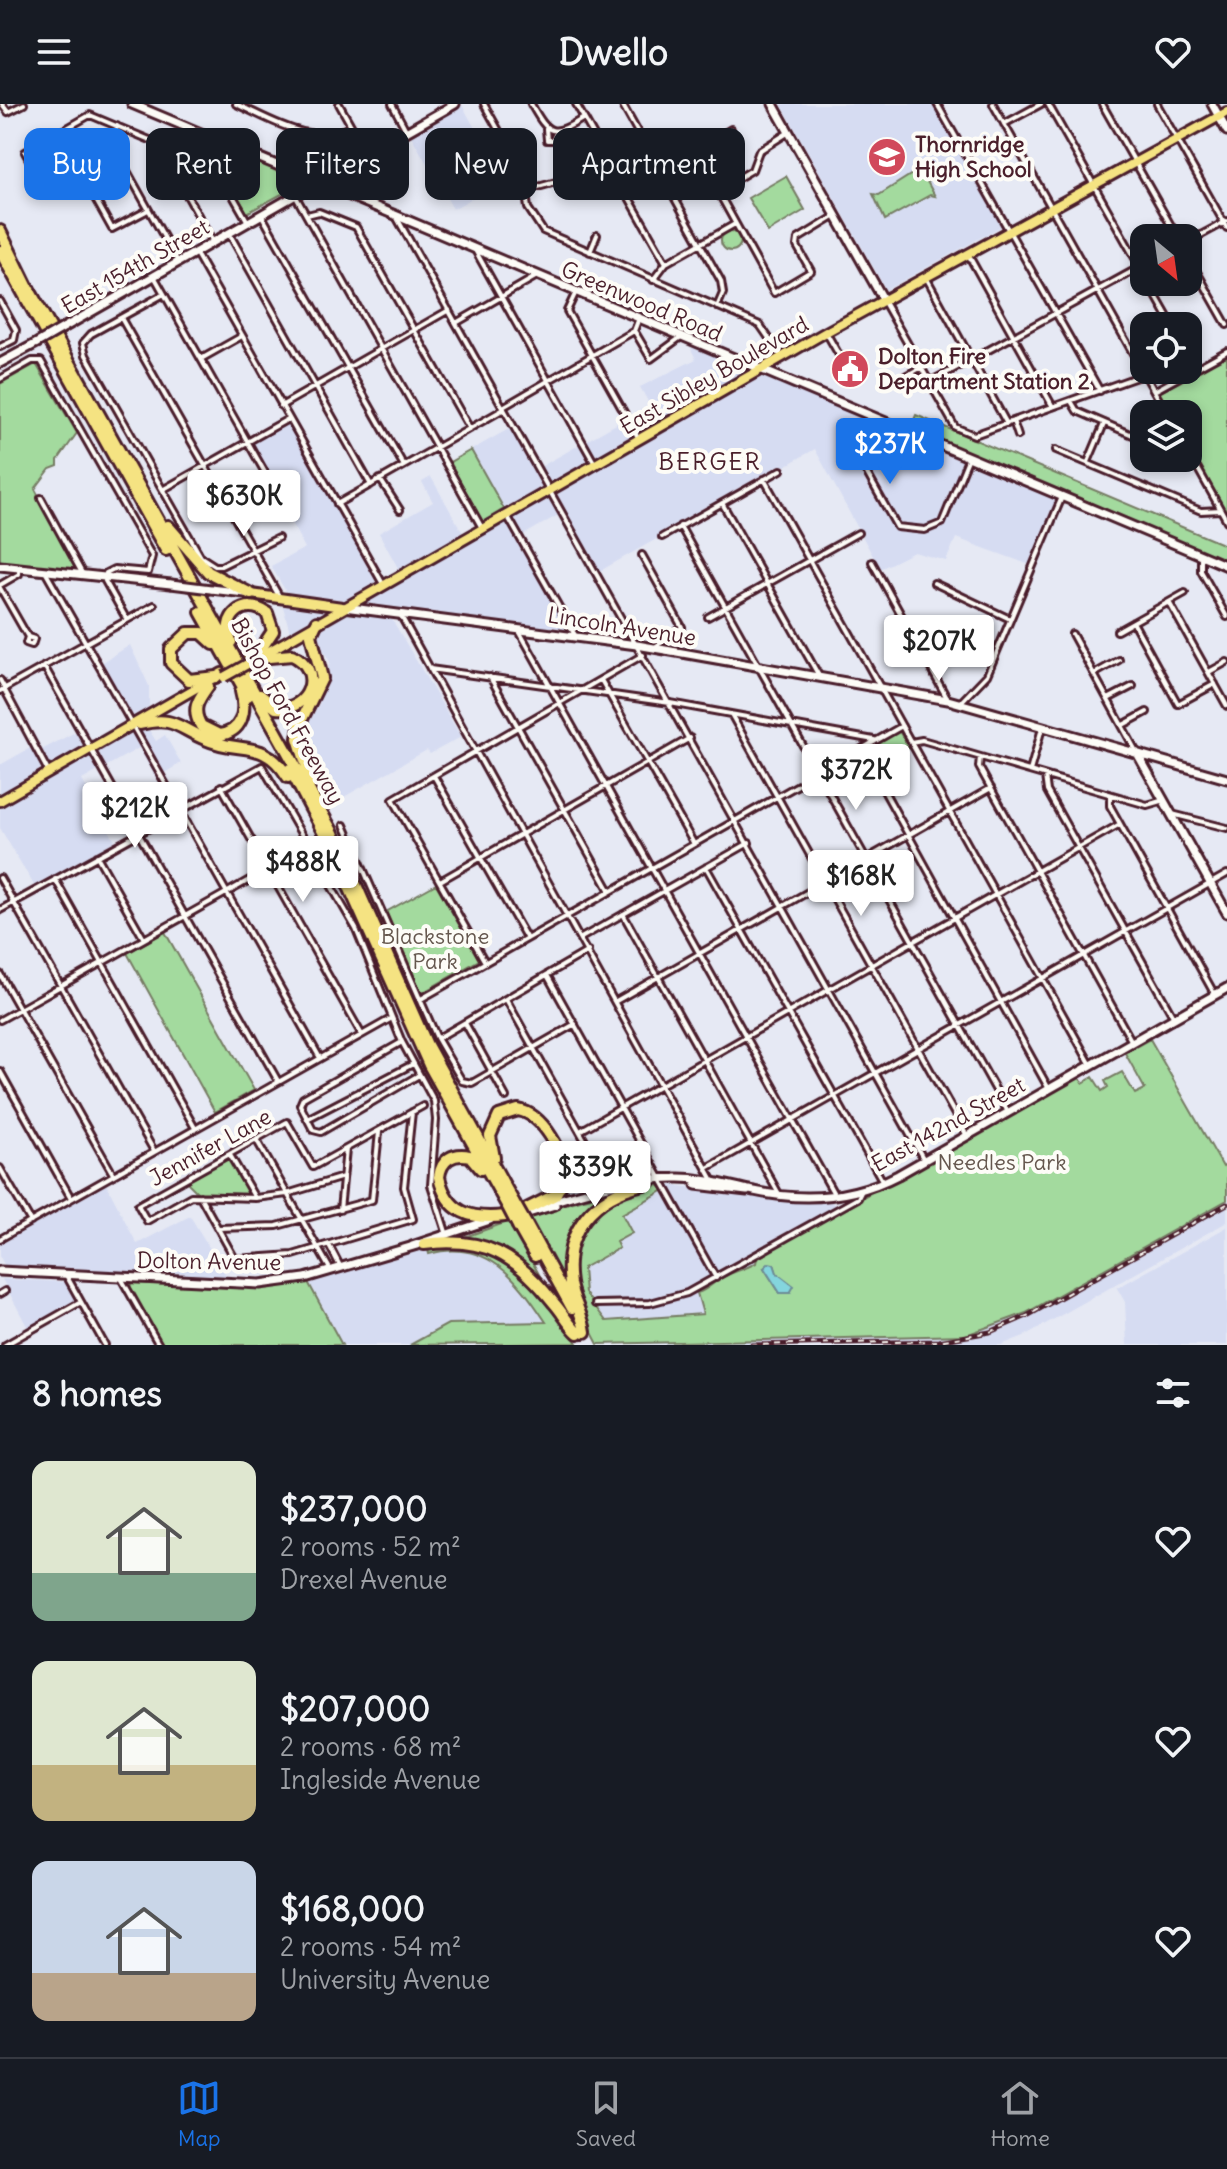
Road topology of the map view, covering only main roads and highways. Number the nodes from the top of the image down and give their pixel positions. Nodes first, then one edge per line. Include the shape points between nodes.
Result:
1 (1223, 114) edge
2 (0, 231) edge
3 (0, 251) edge
4 (114, 443) junction
5 (251, 594) joint
6 (319, 603) junction
7 (344, 607) junction
8 (318, 621) junction
9 (224, 653) junction
10 (254, 658) junction
11 (236, 660) junction
12 (224, 675) junction
13 (250, 685) junction
14 (208, 686) junction
15 (135, 725) junction
16 (0, 801) edge
17 (321, 826) junction
18 (333, 833) junction
19 (644, 1184) road end
20 (508, 1204) junction
21 (527, 1209) road end
22 (418, 1245) road end
23 (585, 1338) edge

1 - 7 main road, East Sibley Boulevard via 883,299
2 - 4 highway, Bishop Ford Freeway
3 - 9 highway, Bishop Ford Freeway
4 - 5 highway via 193,558 224,582
4 - 11 highway, Bishop Ford Freeway
5 - 6 main road, Lincoln Avenue
6 - 7 main road, Lincoln Avenue
6 - 8 main road
7 - 8 main road, East Sibley Boulevard
8 - 10 main road, East Sibley Boulevard
8 - 18 highway via 311,635 320,686 298,738
9 - 12 highway, Bishop Ford Freeway
9 - 12 highway via 202,633 188,633 171,649 171,663 181,677 199,681
10 - 11 highway via 273,637 273,624 262,609 242,607 228,625
10 - 12 main road, bridge
10 - 13 highway via 283,653 300,659 311,687 298,705 280,709
11 - 13 highway, Bishop Ford Freeway
12 - 14 main road
12 - 14 highway via 243,712 237,727 225,734 212,734 197,719 196,702
12 - 15 main road
12 - 17 highway, Bishop Ford Freeway
13 - 18 highway, Bishop Ford Freeway
14 - 15 main road
15 - 16 main road
15 - 17 highway via 168,721 205,740 264,751 282,767
17 - 20 highway, Bishop Ford Freeway via 413,1034
18 - 20 highway, Bishop Ford Freeway via 427,1045
19 - 23 highway via 601,1201 574,1237 570,1283
20 - 20 highway via 475,1218 452,1207 441,1189 443,1165 454,1155 470,1156
20 - 21 highway via 490,1136 499,1116 527,1111 540,1122 565,1173 555,1195
20 - 23 highway, Bishop Ford Freeway, bridge
22 - 23 highway via 464,1241 510,1258

